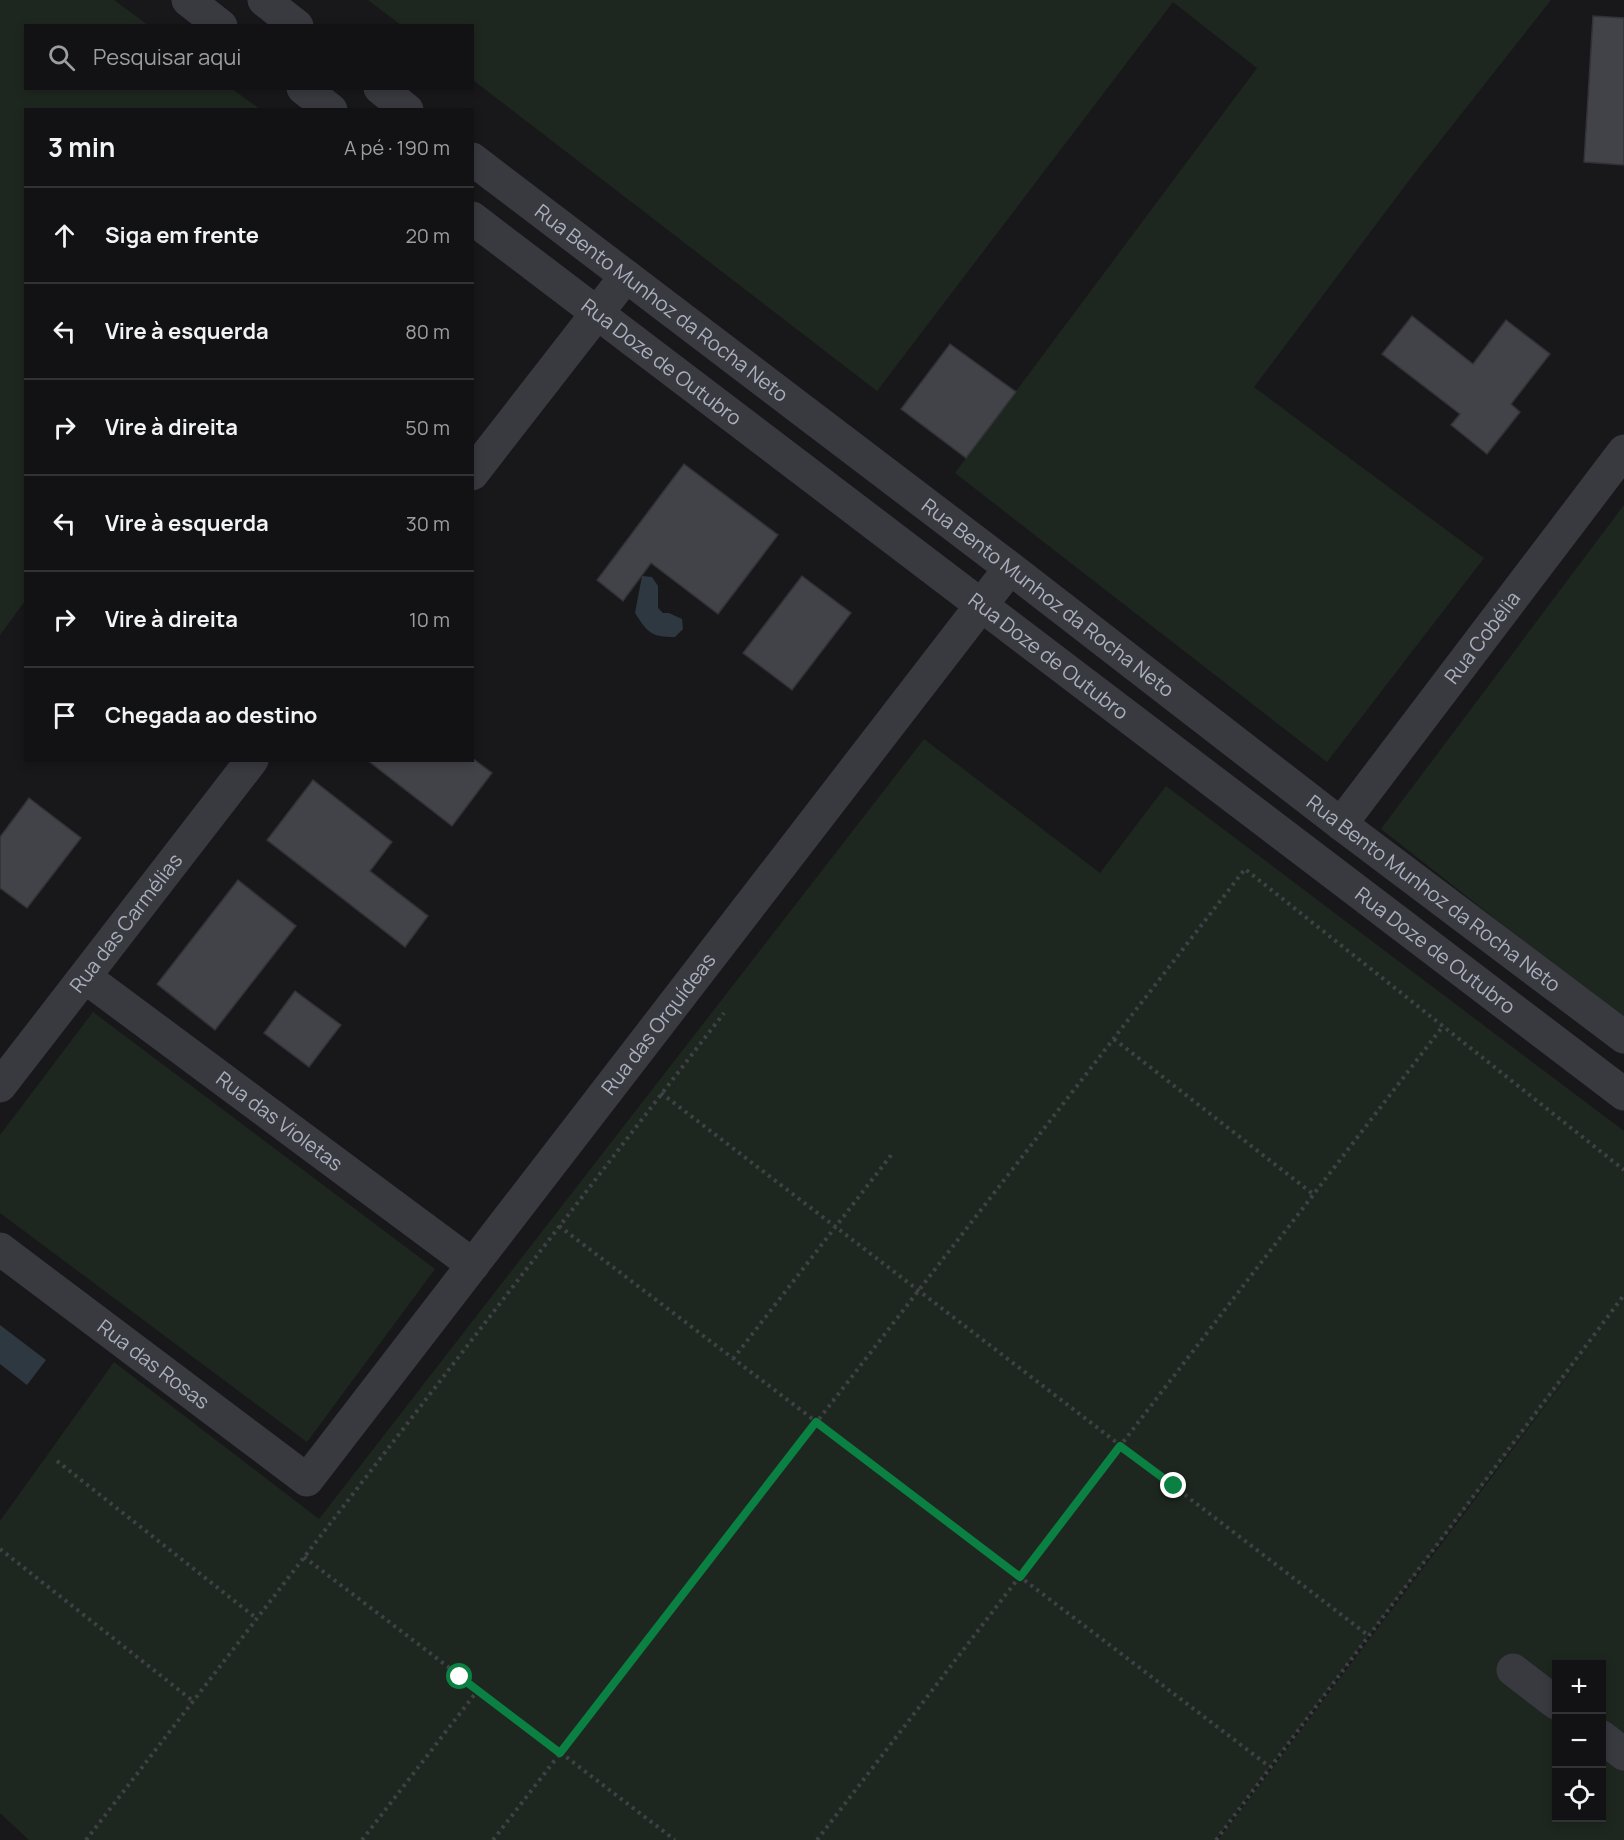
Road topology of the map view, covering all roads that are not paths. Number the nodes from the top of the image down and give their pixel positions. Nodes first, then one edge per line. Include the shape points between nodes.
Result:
1 (188, 0) edge
2 (264, 0) edge
3 (218, 24) edge
4 (294, 24) edge
5 (306, 90) edge
6 (382, 90) edge
7 (328, 108) edge
8 (405, 108) edge
9 (474, 161) edge
10 (474, 220) edge
11 (626, 276) junction
12 (597, 313) junction
13 (1624, 451) edge
14 (474, 471) edge
15 (1010, 568) junction
16 (982, 607) junction
17 (250, 762) edge
18 (1341, 824) junction
19 (85, 977) junction
20 (1624, 1037) edge
21 (0, 1086) edge
22 (1624, 1094) edge
23 (0, 1250) edge
24 (473, 1265) junction
25 (306, 1480) joint
26 (1513, 1670) dead end
27 (1552, 1699) edge
28 (1606, 1740) edge
29 (1624, 1754) edge

1 - 3 street
2 - 4 street
5 - 7 street
6 - 8 street
9 - 11 street, Rua Bento Munhoz da Rocha Neto
10 - 12 street, Rua Doze de Outubro
11 - 12 street
11 - 15 street, Rua Bento Munhoz da Rocha Neto
12 - 14 street
12 - 16 street, Rua Doze de Outubro
13 - 18 street, Rua Cobélia
15 - 16 street, Rua das Orquídeas
15 - 18 street, Rua Bento Munhoz da Rocha Neto
16 - 22 street, Rua Doze de Outubro
16 - 24 street, Rua das Orquídeas
17 - 19 street, Rua das Carmélias
18 - 20 street, Rua Bento Munhoz da Rocha Neto
19 - 21 street, Rua das Carmélias
19 - 24 street, Rua das Violetas
23 - 25 street, Rua das Rosas
24 - 25 street, Rua das Orquídeas
26 - 27 street
28 - 29 street

